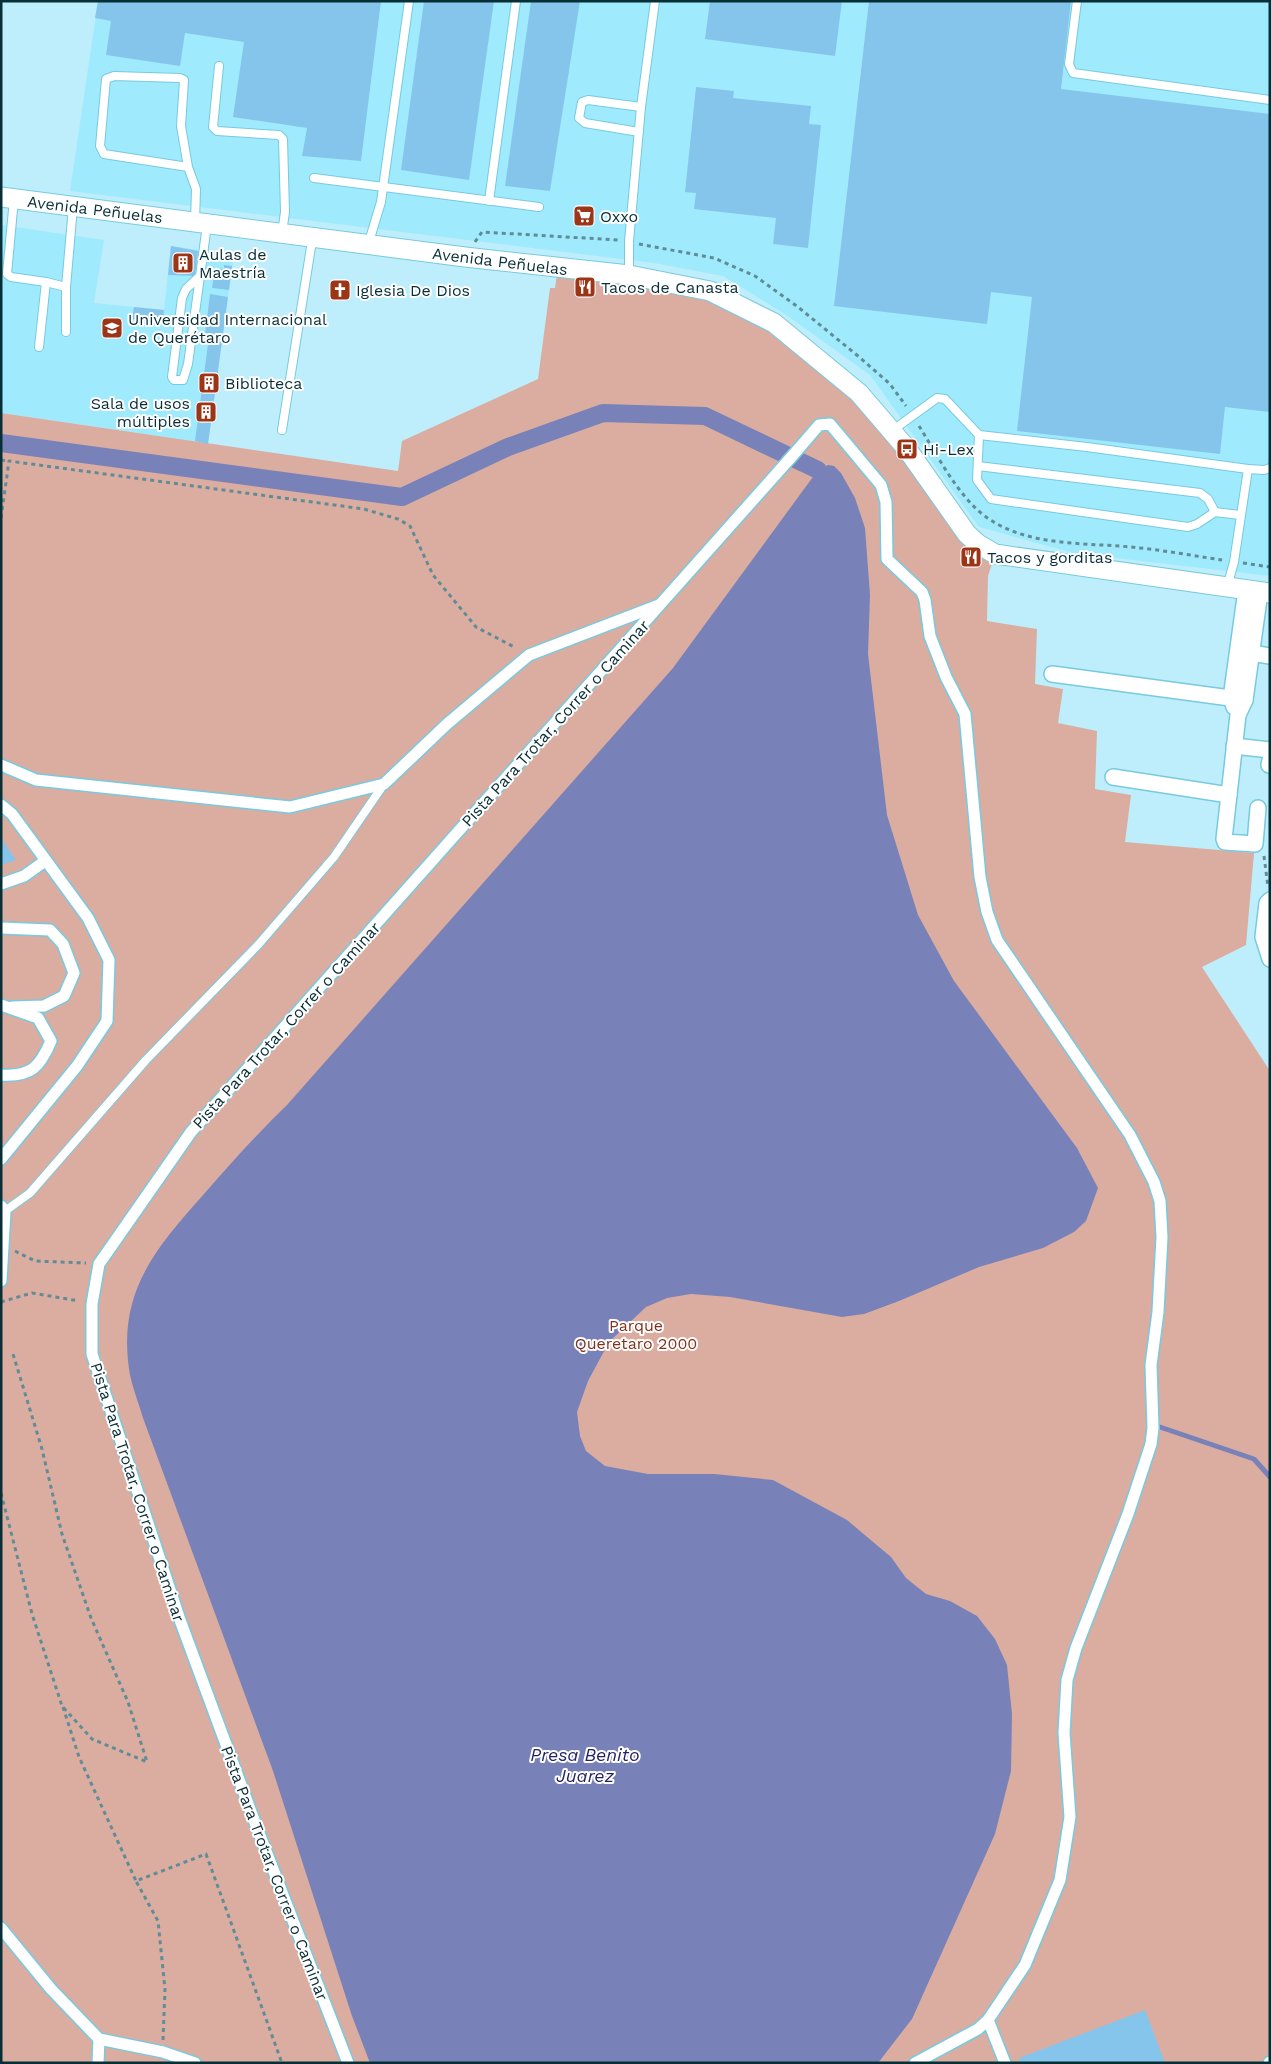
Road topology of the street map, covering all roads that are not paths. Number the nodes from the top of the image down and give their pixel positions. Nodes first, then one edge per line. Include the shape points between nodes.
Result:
1 (409, 1) edge
2 (516, 1) edge
3 (656, 1) edge
4 (1077, 1) edge
5 (219, 66) dead end
6 (1270, 100) edge
7 (642, 107) junction
8 (639, 132) junction
9 (188, 167) junction
10 (314, 178) dead end
11 (383, 187) junction
12 (8, 198) edge
13 (489, 201) junction
14 (73, 206) junction
15 (539, 207) dead end
16 (201, 223) junction
17 (282, 234) junction
18 (315, 238) junction
19 (368, 244) junction
20 (629, 275) junction
21 (200, 276) junction
22 (46, 282) junction
23 (66, 288) junction
24 (66, 332) dead end
25 (39, 348) dead end
26 (282, 430) dead end
27 (892, 430) junction
28 (979, 435) junction
29 (978, 466) junction
30 (1270, 468) edge
31 (1248, 469) junction
32 (1215, 512) junction
33 (1240, 515) junction
34 (1227, 587) junction
35 (1258, 592) edge
36 (661, 604) junction
37 (1251, 654) junction
38 (1270, 656) edge
39 (1052, 674) dead end
40 (1238, 699) junction
41 (1234, 746) junction
42 (1270, 750) edge
43 (1, 765) edge
44 (1113, 777) dead end
45 (384, 784) junction
46 (1229, 795) junction
47 (1, 805) edge
48 (1258, 808) dead end
49 (45, 861) junction
50 (1, 884) edge
51 (1270, 900) edge
52 (1, 928) edge
53 (1270, 959) edge
54 (7, 1006) edge
55 (1, 1075) edge
56 (1, 1159) edge
57 (3, 1208) edge
58 (1, 1281) edge
59 (1, 1928) edge
60 (988, 2020) junction
61 (99, 2039) junction
62 (98, 2063) edge
63 (195, 2063) edge
64 (348, 2063) edge
65 (915, 2063) edge
66 (1005, 2063) edge

1 - 11 lane
2 - 13 lane
3 - 7 lane
4 - 6 lane via 1069,64 1074,73
5 - 17 lane via 213,127 216,131 279,135 282,139 285,212
7 - 8 lane
7 - 8 lane via 588,100 582,102 579,118 585,123
8 - 20 lane
9 - 9 lane via 181,126 184,80 114,76 106,79 100,146 104,154
9 - 16 lane via 196,189
10 - 11 lane
11 - 13 lane
11 - 19 lane
12 - 14 street, Avenida Peñuelas
12 - 22 lane via 7,274
13 - 15 lane
14 - 16 street, Avenida Peñuelas
14 - 23 lane
16 - 17 street, Avenida Peñuelas
16 - 21 lane
17 - 18 street, Avenida Peñuelas
18 - 19 street, Avenida Peñuelas
18 - 26 lane
19 - 20 street, Avenida Peñuelas
20 - 27 street, Avenida Peñuelas via 710,291 774,323 860,393
21 - 21 lane via 186,289 182,298 174,380 184,379
22 - 23 lane
22 - 25 lane
23 - 24 lane
27 - 28 lane via 937,398 945,398
27 - 34 street, Avenida Peñuelas via 967,534 995,554
28 - 29 lane
28 - 31 lane
29 - 32 lane via 1200,493 1208,499
29 - 32 lane via 978,480 991,500 1188,526
30 - 31 lane
31 - 33 lane
32 - 33 lane
33 - 34 lane
34 - 35 street, Avenida Peñuelas
35 - 37 street
35 - 40 street
36 - 45 street via 529,655 447,724
36 - 60 street, Pista Para Trotar, Correr o Caminar via 819,425 830,424 881,485 886,502 886,555 924,597 930,636 965,714 980,877 997,940 1130,1135 1160,1201 1162,1236 1151,1365 1151,1444 1067,1680 1064,1733 1070,1817 1060,1880 1025,1965
36 - 64 street, Pista Para Trotar, Correr o Caminar via 191,1132 99,1264 92,1304 92,1354 177,1611
37 - 38 street
37 - 40 street
39 - 40 street
40 - 41 street
41 - 42 street
41 - 46 street
43 - 45 street via 36,780 290,808
44 - 46 street
45 - 57 lane via 334,857 258,945 146,1060 30,1193
46 - 48 street via 1224,841 1255,844
47 - 49 street via 12,814
49 - 50 street via 24,876
49 - 56 street via 88,918 109,960 107,1021 76,1066
51 - 53 street via 1263,937
52 - 54 street via 50,930 63,944 74,973 64,996 44,1006
54 - 55 street via 38,1018 51,1041 41,1063 17,1076
57 - 58 street
59 - 61 street via 51,1989
60 - 65 street via 978,2029
60 - 66 street
61 - 62 street
61 - 63 street via 163,2052

